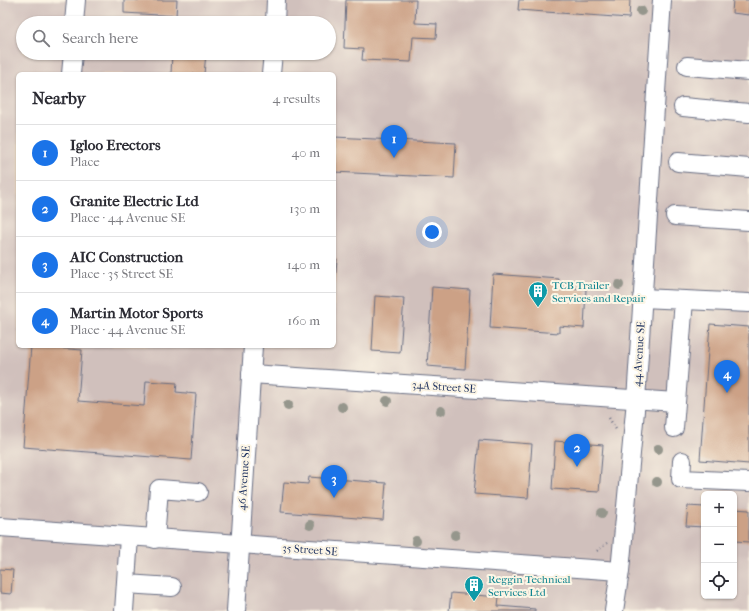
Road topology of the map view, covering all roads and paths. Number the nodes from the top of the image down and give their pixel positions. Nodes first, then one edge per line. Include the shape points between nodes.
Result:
1 (76, 0) edge
2 (276, 0) edge
3 (662, 0) edge
4 (75, 16) edge
5 (275, 16) edge
6 (72, 60) edge
7 (272, 60) edge
8 (687, 66) dead end
9 (749, 71) edge
10 (71, 72) edge
11 (271, 72) edge
12 (683, 107) dead end
13 (749, 113) edge
14 (678, 162) dead end
15 (749, 168) edge
16 (675, 216) dead end
17 (749, 221) edge
18 (642, 298) junction
19 (684, 300) junction
20 (749, 303) edge
21 (253, 348) edge
22 (252, 374) junction
23 (636, 400) junction
24 (676, 402) junction
25 (674, 428) dead end
26 (682, 461) dead end
27 (749, 482) edge
28 (198, 492) dead end
29 (0, 528) edge
30 (130, 537) junction
31 (155, 539) junction
32 (240, 545) junction
33 (620, 571) junction
34 (126, 584) junction
35 (172, 587) dead end
36 (124, 611) edge
37 (236, 611) edge
38 (614, 611) edge

1 - 4 street
2 - 5 street
3 - 18 street, 44 Avenue SE
6 - 10 street
7 - 11 street
8 - 9 street
12 - 13 street
14 - 15 street
16 - 17 street
18 - 19 street
18 - 23 street, 44 Avenue SE
19 - 20 street
19 - 24 street
21 - 22 street, 46 Avenue SE
22 - 23 street, 34A Street SE
22 - 32 street, 46 Avenue SE
23 - 24 street, 34A Street SE
23 - 33 street, 44 Avenue SE
24 - 25 street
26 - 27 street via 681,479
28 - 31 street via 159,489
29 - 30 street, 35 Street SE
30 - 31 street, 35 Street SE
30 - 34 street
31 - 32 street, 35 Street SE
32 - 33 street, 35 Street SE
32 - 37 street, 46 Avenue SE
33 - 38 street, 44 Avenue SE
34 - 35 street
34 - 36 street

